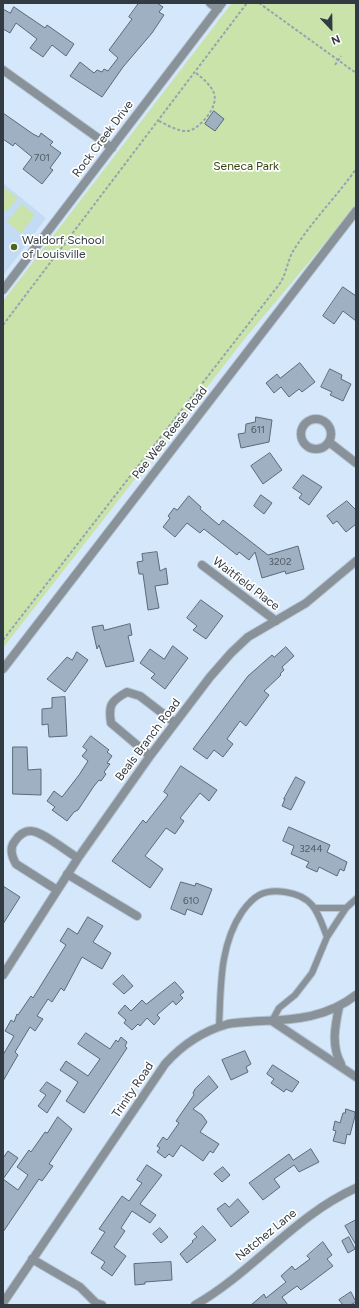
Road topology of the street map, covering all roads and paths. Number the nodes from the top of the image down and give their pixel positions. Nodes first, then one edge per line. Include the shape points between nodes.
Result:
1 (210, 3) edge
2 (247, 3) edge
3 (259, 3) edge
4 (220, 6) edge
5 (341, 56) dead end
6 (338, 60) junction
7 (335, 65) dead end
8 (3, 70) edge
9 (195, 72) junction
10 (356, 74) edge
11 (159, 121) junction
12 (112, 148) junction
13 (356, 169) edge
14 (356, 211) edge
15 (3, 290) edge
16 (3, 325) edge
17 (329, 442) dead end
18 (356, 463) edge
19 (356, 561) edge
20 (202, 565) dead end
21 (276, 621) junction
22 (3, 640) edge
23 (3, 669) edge
24 (174, 723) junction
25 (150, 756) junction
26 (78, 858) junction
27 (67, 874) junction
28 (57, 890) junction
29 (356, 899) edge
30 (316, 908) junction
31 (346, 908) junction
32 (137, 916) dead end
33 (327, 938) junction
34 (3, 975) edge
35 (356, 995) edge
36 (339, 1007) junction
37 (272, 1021) junction
38 (219, 1027) junction
39 (343, 1067) junction
40 (356, 1077) edge
41 (356, 1188) edge
42 (32, 1260) junction
43 (3, 1303) edge
44 (102, 1305) edge
45 (195, 1305) edge

1 - 4 street
2 - 9 path
3 - 6 path
4 - 12 street, Rock Creek Drive
5 - 6 path
6 - 7 path
6 - 10 path
8 - 12 street
9 - 11 path
9 - 11 path via 212,87 215,98 212,110 195,129 189,131
11 - 16 path
12 - 15 street, Rock Creek Drive
13 - 22 path via 296,247 281,282
14 - 23 street, Pee Wee Reese Road
17 - 18 street
19 - 21 street, Beals Branch Road via 306,603
20 - 21 street, Waitfield Place
21 - 24 street, Beals Branch Road via 248,637 231,653
24 - 25 street, Beals Branch Road
24 - 25 street via 140,696 127,692 115,698 109,710 111,723
25 - 26 street, Beals Branch Road
26 - 27 street, Beals Branch Road
26 - 28 street via 35,832 25,832 12,844 12,857 16,864
27 - 28 street, Beals Branch Road
27 - 32 street
28 - 34 street, Beals Branch Road
29 - 31 lane
30 - 31 lane
30 - 33 lane
30 - 38 lane via 295,894 271,890 252,899 234,924 227,943 223,963
31 - 33 lane
33 - 37 lane via 312,973 295,994 279,1008
35 - 36 street, Trinity Road
36 - 37 street, Trinity Road via 304,1018
36 - 39 street via 334,1030 335,1048
37 - 38 street, Trinity Road via 239,1022
37 - 39 street
38 - 42 street, Trinity Road via 191,1040 165,1064
39 - 40 street
41 - 45 street, Natchez Lane via 322,1206 284,1234 223,1286
42 - 43 street, Trinity Road
42 - 44 street via 80,1288 96,1303

